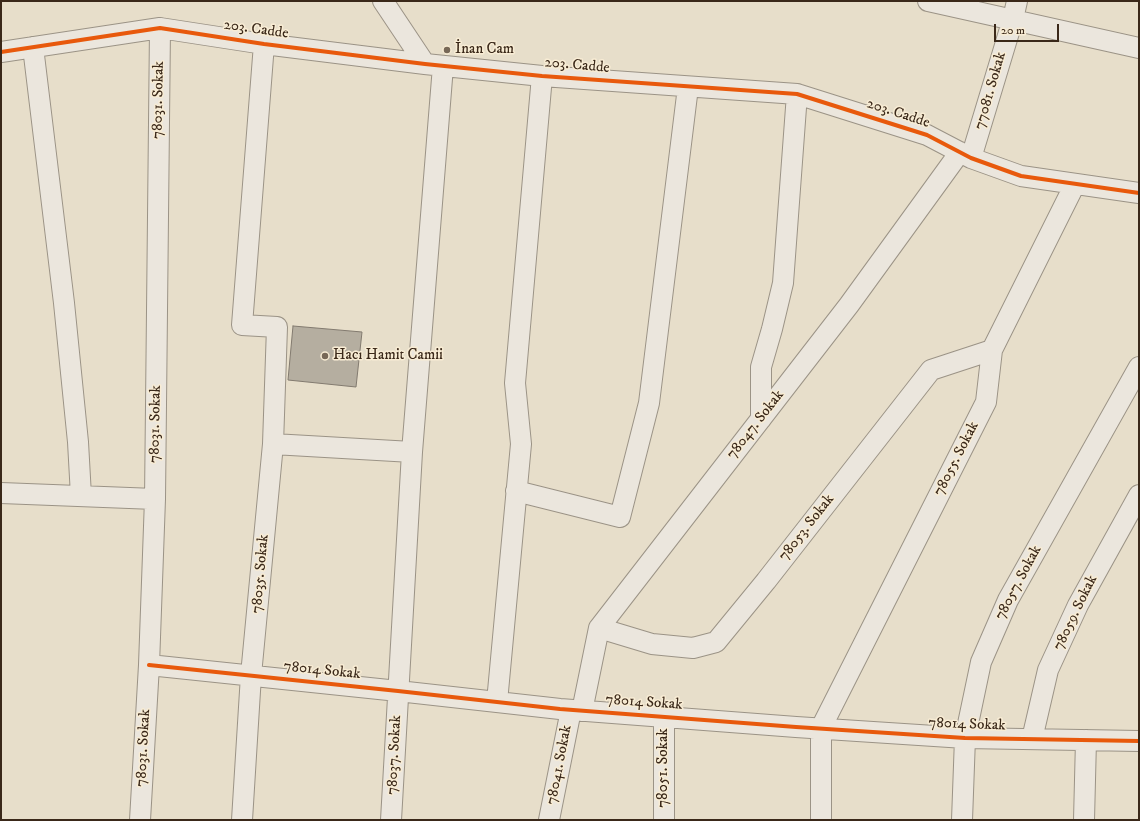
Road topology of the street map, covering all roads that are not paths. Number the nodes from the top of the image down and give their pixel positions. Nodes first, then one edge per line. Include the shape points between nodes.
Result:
1 (383, 1) edge
2 (928, 1) edge
3 (1014, 10) edge
4 (160, 28) junction
5 (264, 44) junction
6 (33, 47) junction
7 (1139, 48) edge
8 (1, 52) edge
9 (434, 65) junction
10 (542, 76) junction
11 (688, 87) junction
12 (797, 94) junction
13 (966, 155) junction
14 (1075, 184) junction
15 (1139, 193) edge
16 (992, 350) junction
17 (1139, 367) edge
18 (761, 419) junction
19 (273, 444) junction
20 (412, 452) junction
21 (516, 490) junction
22 (1, 493) edge
23 (1139, 495) edge
24 (81, 496) junction
25 (155, 499) junction
26 (599, 628) junction
27 (149, 665) junction
28 (251, 675) junction
29 (398, 691) junction
30 (497, 702) junction
31 (576, 710) junction
32 (664, 717) junction
33 (821, 728) junction
34 (965, 738) junction
35 (1032, 739) junction
36 (1086, 740) junction
37 (1139, 741) edge
38 (140, 820) edge
39 (242, 820) edge
40 (391, 820) edge
41 (549, 820) edge
42 (664, 820) edge
43 (821, 820) edge
44 (962, 820) edge
45 (1084, 820) edge

1 - 9 street
2 - 3 street
3 - 7 street
3 - 13 street, 77081. Sokak
4 - 5 street, 203. Cadde
4 - 6 street, 203. Cadde
4 - 25 street, 78031. Sokak
5 - 9 street, 203. Cadde
5 - 19 street, 78035. Sokak via 242,325 277,327
6 - 8 street, 203. Cadde
6 - 24 street via 64,303
9 - 10 street, 203. Cadde
9 - 20 street, 78037. Sokak
10 - 11 street, 203. Cadde
10 - 21 street via 515,383 521,444
11 - 12 street, 203. Cadde
11 - 21 street via 649,402 620,517
12 - 13 street, 203. Cadde via 927,135
12 - 18 street via 783,283 761,367
13 - 14 street, 203. Cadde via 1021,176
13 - 18 street, 78047. Sokak
14 - 15 street, 203. Cadde
14 - 16 street, 78055. Sokak
16 - 26 street, 78053. Sokak via 931,370 716,642 693,648 652,644
16 - 33 street, 78055. Sokak via 986,402
17 - 34 street, 78057. Sokak via 1008,600 981,662
18 - 26 street, 78047. Sokak
19 - 20 street
19 - 28 street, 78035. Sokak
20 - 29 street, 78037. Sokak
21 - 30 street
22 - 24 street
23 - 35 street, 78059. Sokak via 1078,605 1048,670
24 - 25 street
25 - 27 street, 78031. Sokak
26 - 31 street, 78047. Sokak
27 - 28 street, 78014 Sokak
27 - 38 street, 78031. Sokak
28 - 29 street, 78014 Sokak
28 - 39 street, 78035. Sokak
29 - 30 street, 78014 Sokak
29 - 40 street, 78037. Sokak
30 - 31 street, 78014 Sokak
31 - 32 street, 78014 Sokak
31 - 41 street, 78041. Sokak
32 - 33 street, 78014 Sokak
32 - 42 street, 78051. Sokak
33 - 34 street, 78014 Sokak
33 - 43 street
34 - 35 street, 78014 Sokak
34 - 44 street, 78057. Sokak
35 - 36 street, 78014 Sokak
36 - 37 street, 78014 Sokak
36 - 45 street

